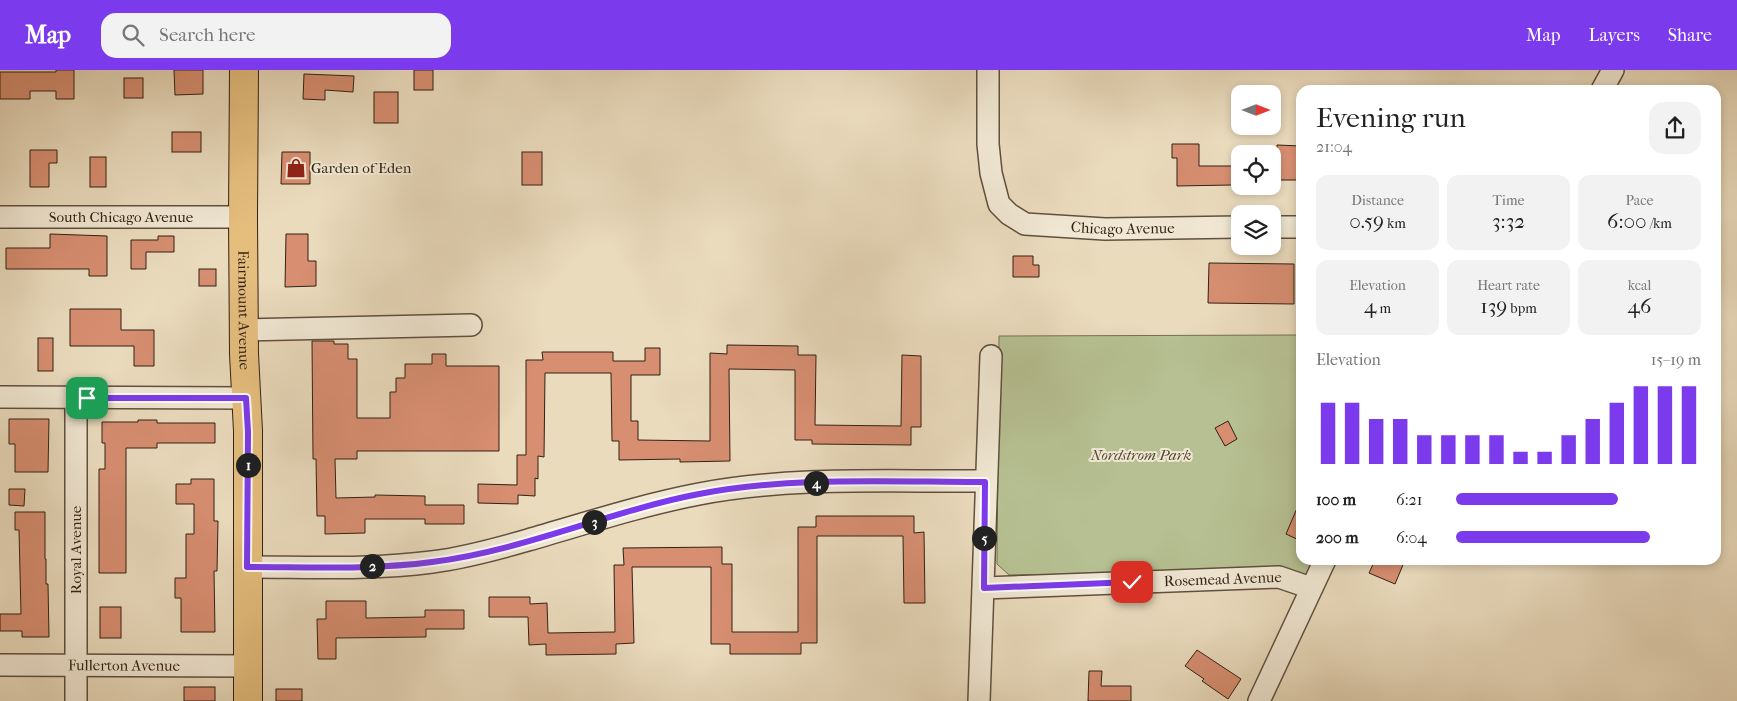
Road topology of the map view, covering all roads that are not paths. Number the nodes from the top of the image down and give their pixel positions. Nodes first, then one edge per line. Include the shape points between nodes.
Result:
1 (244, 70) edge
2 (988, 70) edge
3 (1614, 70) edge
4 (1605, 85) edge
5 (0, 217) edge
6 (243, 217) junction
7 (1281, 227) edge
8 (1296, 227) edge
9 (1231, 228) edge
10 (470, 325) dead end
11 (244, 330) junction
12 (991, 356) dead end
13 (0, 398) edge
14 (76, 398) junction
15 (246, 398) junction
16 (985, 482) junction
17 (1322, 565) edge
18 (247, 567) junction
19 (984, 588) junction
20 (1311, 588) junction
21 (0, 665) edge
22 (76, 665) junction
23 (249, 666) junction
24 (76, 701) edge
25 (248, 701) edge
26 (979, 701) edge
27 (1258, 701) edge

1 - 6 main road, Fairmount Avenue
2 - 9 street, Chicago Avenue via 991,172 999,204 1025,224 1096,229
3 - 4 street
5 - 6 street, South Chicago Avenue
6 - 11 main road, Fairmount Avenue
7 - 8 street
10 - 11 street
11 - 15 main road, Fairmount Avenue
12 - 16 street
13 - 14 street
14 - 15 street
14 - 22 street, Royal Avenue
15 - 18 main road, Fairmount Avenue
16 - 18 street via 801,483 749,487 660,503 494,550 433,562 356,567
16 - 19 street
17 - 20 street
18 - 23 main road, Fairmount Avenue
19 - 20 street, Rosemead Avenue via 1279,577
19 - 26 street
20 - 27 street
21 - 22 street, Fullerton Avenue
22 - 23 street, Fullerton Avenue
22 - 24 street, Royal Avenue
23 - 25 main road, Fairmount Avenue

